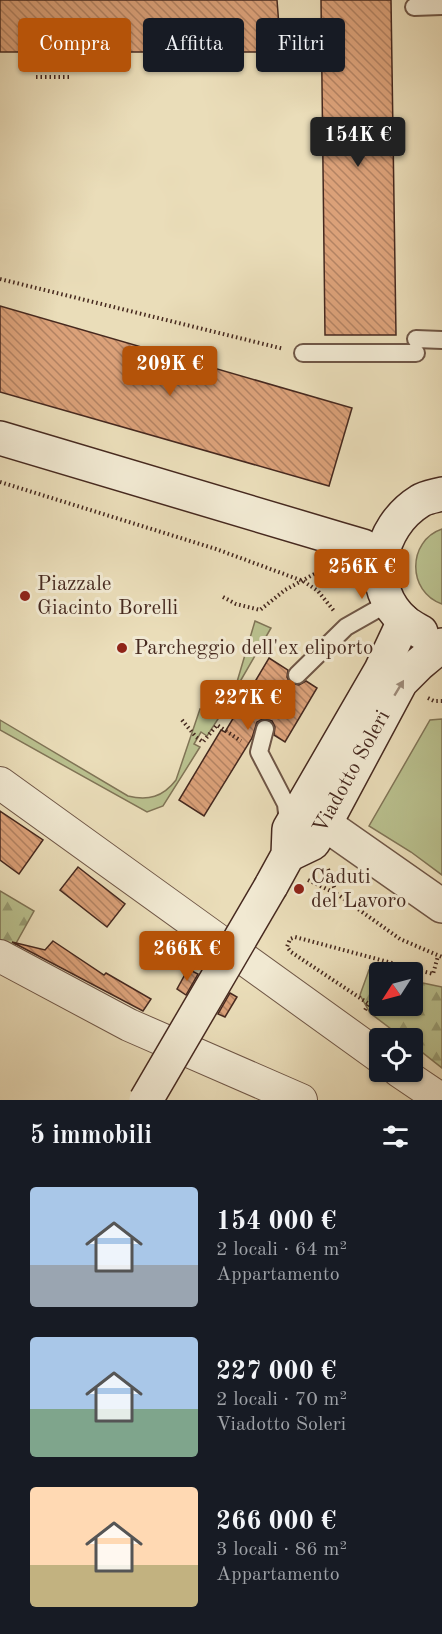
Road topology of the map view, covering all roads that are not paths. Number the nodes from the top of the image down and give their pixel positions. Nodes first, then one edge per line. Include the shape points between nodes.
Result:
1 (442, 6) edge
2 (414, 7) dead end
3 (442, 340) edge
4 (303, 353) road end
5 (0, 438) edge
6 (442, 494) edge
7 (381, 557) junction
8 (397, 612) junction
9 (442, 639) edge
10 (442, 645) edge
11 (297, 675) dead end
12 (265, 729) dead end
13 (323, 772) junction
14 (0, 783) edge
15 (325, 825) junction
16 (287, 862) junction
17 (442, 906) edge
18 (0, 956) edge
19 (369, 1050) edge
20 (415, 1082) edge
21 (146, 1100) edge
22 (301, 1100) edge
23 (442, 1100) edge

1 - 2 lane
3 - 4 lane via 416,346
5 - 7 main road via 363,546
6 - 7 main road via 422,500 402,514 388,534
7 - 8 main road via 382,580
8 - 9 main road via 423,634
8 - 11 lane via 346,627
8 - 13 main road, Viadotto Soleri via 381,670
15 -> 10 main road, Viadotto Soleri via 401,682
12 - 16 lane via 260,752 286,804
13 - 15 main road
13 - 16 main road, Viadotto Soleri
14 - 19 street
15 - 16 main road, Viadotto Soleri via 312,843
15 - 17 main road
16 - 21 main road, bridge
18 - 22 street via 129,1025
20 - 23 street

